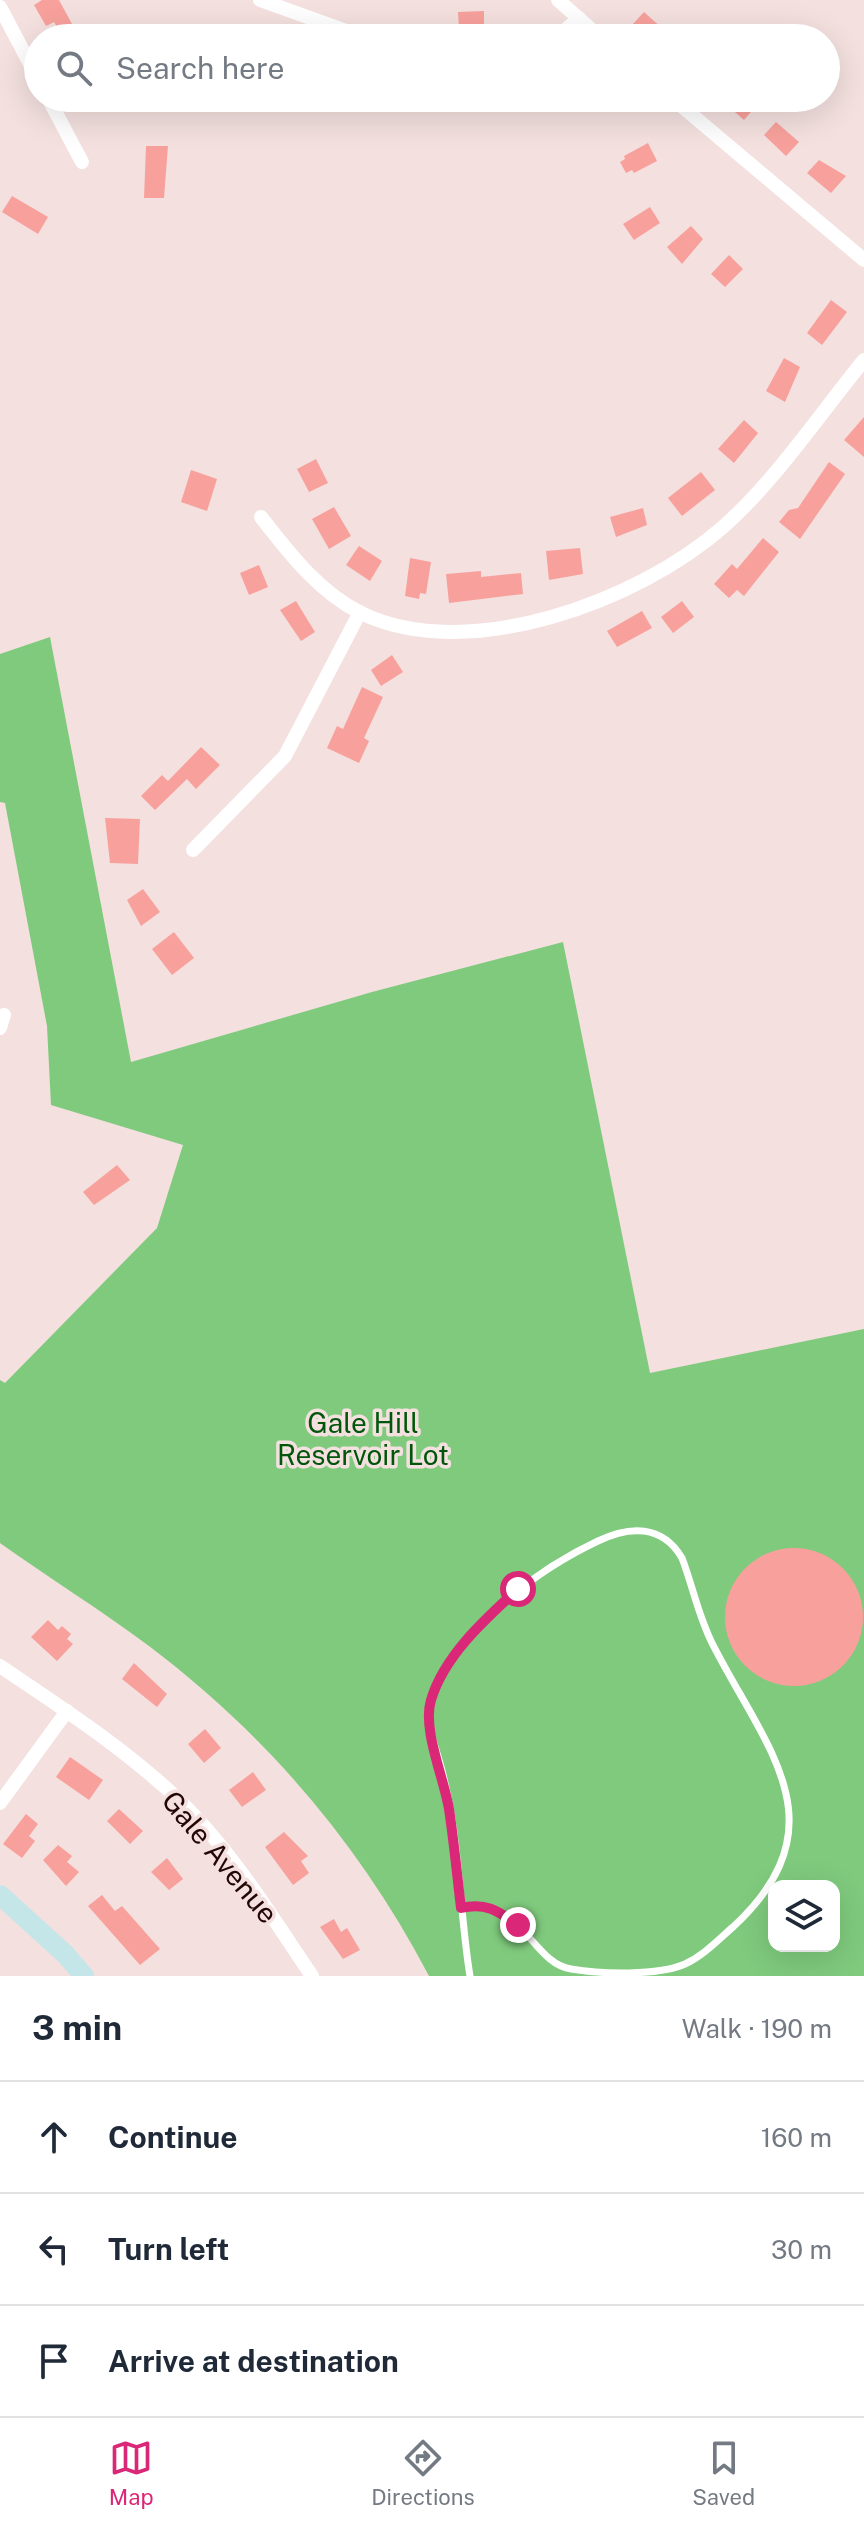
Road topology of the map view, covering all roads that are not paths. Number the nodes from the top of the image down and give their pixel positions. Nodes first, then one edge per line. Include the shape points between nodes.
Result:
1 (260, 0) edge
2 (558, 0) edge
3 (0, 7) edge
4 (579, 18) junction
5 (327, 24) edge
6 (572, 24) edge
7 (586, 24) edge
8 (24, 52) edge
9 (55, 112) edge
10 (689, 112) edge
11 (82, 162) dead end
12 (864, 260) edge
13 (864, 360) edge
14 (261, 517) dead end
15 (360, 612) junction
16 (193, 850) dead end
17 (0, 1666) edge
18 (67, 1711) junction
19 (0, 1803) edge
20 (0, 1895) edge
21 (461, 1908) junction
22 (84, 1976) edge
23 (312, 1976) edge
24 (470, 1976) edge

1 - 5 street
2 - 4 street
3 - 8 street
4 - 6 street
4 - 7 street
9 - 11 street
10 - 12 street
13 - 15 street via 738,513 685,556 638,581 550,618 476,632 413,630
14 - 15 street via 318,582
15 - 16 street via 285,756
17 - 18 street, Gale Avenue
18 - 19 street
18 - 23 street, Gale Avenue via 182,1803 252,1888
20 - 22 main road
21 - 21 lane via 447,1797 429,1720 442,1672 495,1609 554,1563 627,1529 659,1535 682,1558 704,1627 763,1732 786,1786 789,1844 761,1900 683,1965 633,1973 567,1969 495,1908
21 - 24 lane

